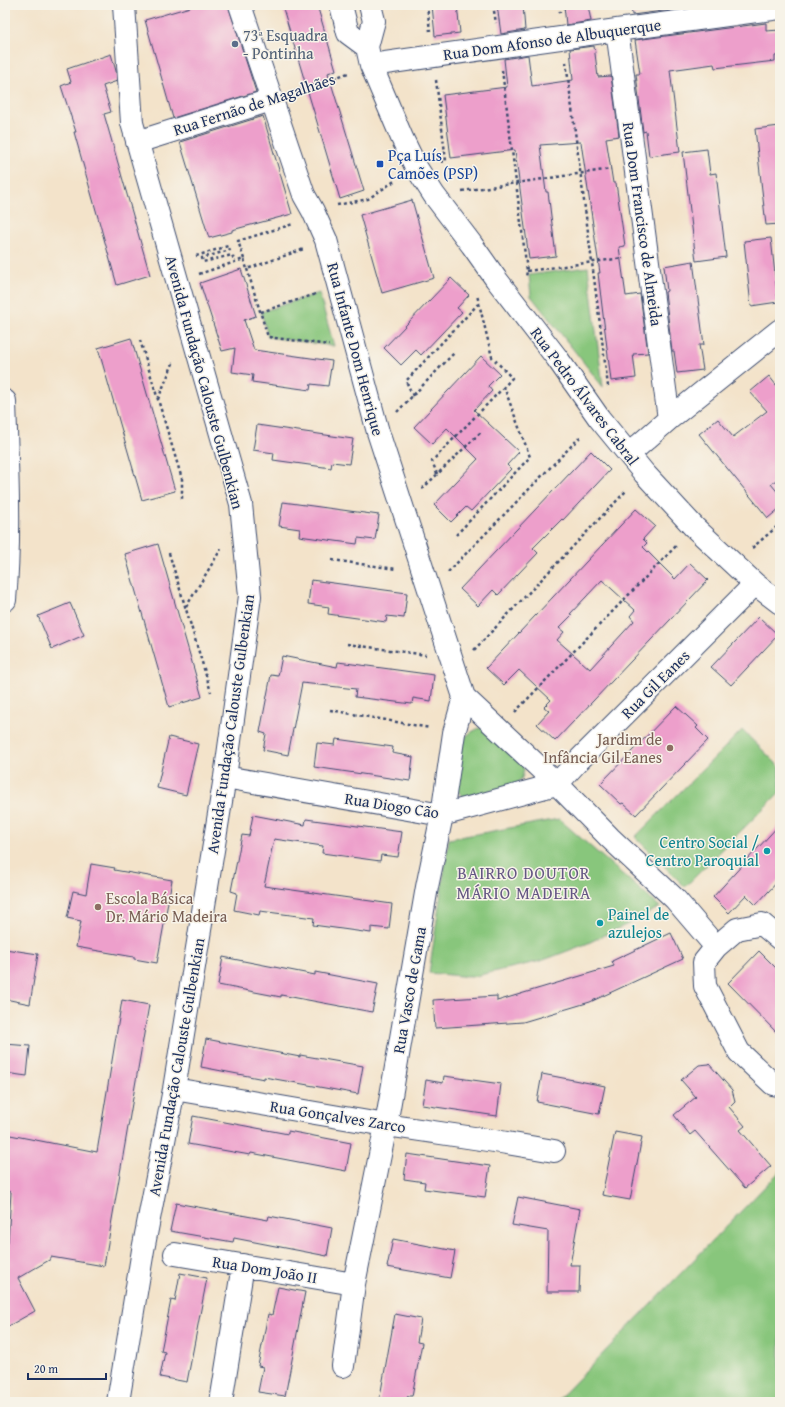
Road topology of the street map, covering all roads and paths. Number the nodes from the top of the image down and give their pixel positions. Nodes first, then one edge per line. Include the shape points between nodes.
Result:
1 (124, 5) edge
2 (240, 5) edge
3 (341, 5) edge
4 (370, 5) edge
5 (427, 5) edge
6 (493, 5) edge
7 (559, 5) edge
8 (780, 8) edge
9 (617, 30) junction
10 (563, 37) junction
11 (499, 47) junction
12 (369, 56) junction
13 (433, 56) junction
14 (271, 100) junction
15 (137, 142) junction
16 (635, 166) junction
17 (416, 167) junction
18 (581, 174) junction
19 (516, 183) junction
20 (434, 195) junction
21 (313, 211) junction
22 (304, 242) dead end
23 (621, 258) dead end
24 (244, 259) junction
25 (235, 262) junction
26 (172, 263) junction
27 (592, 263) junction
28 (222, 267) dead end
29 (247, 269) junction
30 (496, 279) junction
31 (319, 293) dead end
32 (478, 303) junction
33 (261, 312) junction
34 (780, 330) edge
35 (140, 340) dead end
36 (334, 346) dead end
37 (455, 352) dead end
38 (504, 386) junction
39 (609, 392) dead end
40 (413, 396) junction
41 (5, 401) edge
42 (599, 418) junction
43 (669, 419) junction
44 (482, 431) dead end
45 (378, 432) junction
46 (629, 454) junction
47 (644, 472) junction
48 (437, 474) junction
49 (182, 500) dead end
50 (403, 508) junction
51 (780, 524) edge
52 (694, 527) junction
53 (456, 535) dead end
54 (222, 548) dead end
55 (748, 551) dead end
56 (169, 553) dead end
57 (332, 560) dead end
58 (427, 582) junction
59 (755, 584) junction
60 (5, 600) edge
61 (780, 602) edge
62 (185, 607) junction
63 (348, 644) dead end
64 (454, 664) junction
65 (212, 695) dead end
66 (464, 697) junction
67 (330, 710) dead end
68 (498, 730) junction
69 (454, 733) junction
70 (225, 777) junction
71 (557, 784) junction
72 (442, 815) junction
73 (780, 939) edge
74 (716, 947) junction
75 (780, 1085) edge
76 (174, 1089) junction
77 (386, 1125) junction
78 (554, 1151) dead end
79 (175, 1254) dead end
80 (244, 1265) junction
81 (354, 1284) junction
82 (343, 1366) dead end
83 (118, 1402) edge
84 (221, 1402) edge

1 - 15 street, Avenida Fundação Calouste Gulbenkian via 132,123
2 - 14 street, Rua Infante Dom Henrique
3 - 12 street via 348,33
4 - 12 street via 374,21
5 - 13 path
6 - 11 path
7 - 10 path
8 - 9 street, Rua Dom Afonso de Albuquerque
9 - 10 street, Rua Dom Afonso de Albuquerque
9 - 16 street, Rua Dom Francisco de Almeida
10 - 11 street, Rua Dom Afonso de Albuquerque
10 - 18 path
11 - 13 street, Rua Dom Afonso de Albuquerque
11 - 19 path
12 - 13 street, Rua Dom Afonso de Albuquerque
12 - 14 path, Rua Fernão de Magalhães
12 - 17 street, Rua Pedro Álvares Cabral
13 - 17 path via 446,161
14 - 15 street, Rua Fernão de Magalhães
14 - 21 street, Rua Infante Dom Henrique via 304,195
15 - 26 street, Avenida Fundação Calouste Gulbenkian
16 - 18 path
16 - 43 street, Rua Dom Francisco de Almeida
17 - 20 street, Rua Pedro Álvares Cabral
17 - 21 path via 368,199
18 - 19 path
18 - 27 path
19 - 20 path
19 - 27 path via 527,271
20 - 30 street, Rua Pedro Álvares Cabral
21 - 24 path via 298,223 238,241
21 - 45 street, Rua Infante Dom Henrique via 326,240
22 - 29 path via 306,249
23 - 27 path
24 - 25 path
24 - 29 path
25 - 26 path via 232,254 203,262 202,258 230,250 228,246
25 - 28 path
26 - 70 street, Avenida Fundação Calouste Gulbenkian via 241,504 250,596
27 - 39 path
29 - 33 path
30 - 32 path via 485,288 475,285
30 - 42 street, Rua Pedro Álvares Cabral
31 - 33 path
32 - 38 path via 492,358 512,378
32 - 40 path via 406,381
33 - 36 path via 268,337
34 - 43 street
35 - 49 path via 182,479
37 - 40 path
38 - 48 path via 432,461
38 - 53 path via 530,457
40 - 45 path
41 - 60 street via 9,540
42 - 46 street, Rua Pedro Álvares Cabral
42 - 58 path
43 - 46 street
44 - 48 path
45 - 50 street, Rua Infante Dom Henrique
46 - 47 street, Rua Pedro Álvares Cabral
47 - 52 street, Rua Pedro Álvares Cabral
47 - 64 path
48 - 50 path
50 - 58 street, Rua Infante Dom Henrique
51 - 55 path
52 - 59 street, Rua Pedro Álvares Cabral
52 - 68 path
54 - 62 path
56 - 62 path
57 - 58 path
58 - 64 street, Rua Infante Dom Henrique
59 - 61 street, Rua Pedro Álvares Cabral
59 - 71 street, Rua Gil Eanes
62 - 65 path
63 - 64 path
64 - 66 street, Rua Infante Dom Henrique
66 - 68 street
66 - 69 street, Rua Vasco de Gama
67 - 69 path
68 - 71 street
69 - 72 street, Rua Vasco de Gama
70 - 72 street, Rua Diogo Cão
70 - 76 street, Avenida Fundação Calouste Gulbenkian
71 - 72 street, Rua Diogo Cão
71 - 74 street via 675,899
72 - 77 street, Rua Vasco de Gama
73 - 74 street via 762,924 737,929
74 - 75 street via 704,962 705,986 739,1052 773,1084
76 - 77 street, Rua Gonçalves Zarco
76 - 83 street, Avenida Fundação Calouste Gulbenkian via 143,1250
77 - 78 street, Rua Gonçalves Zarco
77 - 81 street, Rua Vasco de Gama
79 - 80 street, Rua Dom João II
80 - 81 street, Rua Dom João II
80 - 84 street
81 - 82 street, Rua Vasco de Gama

